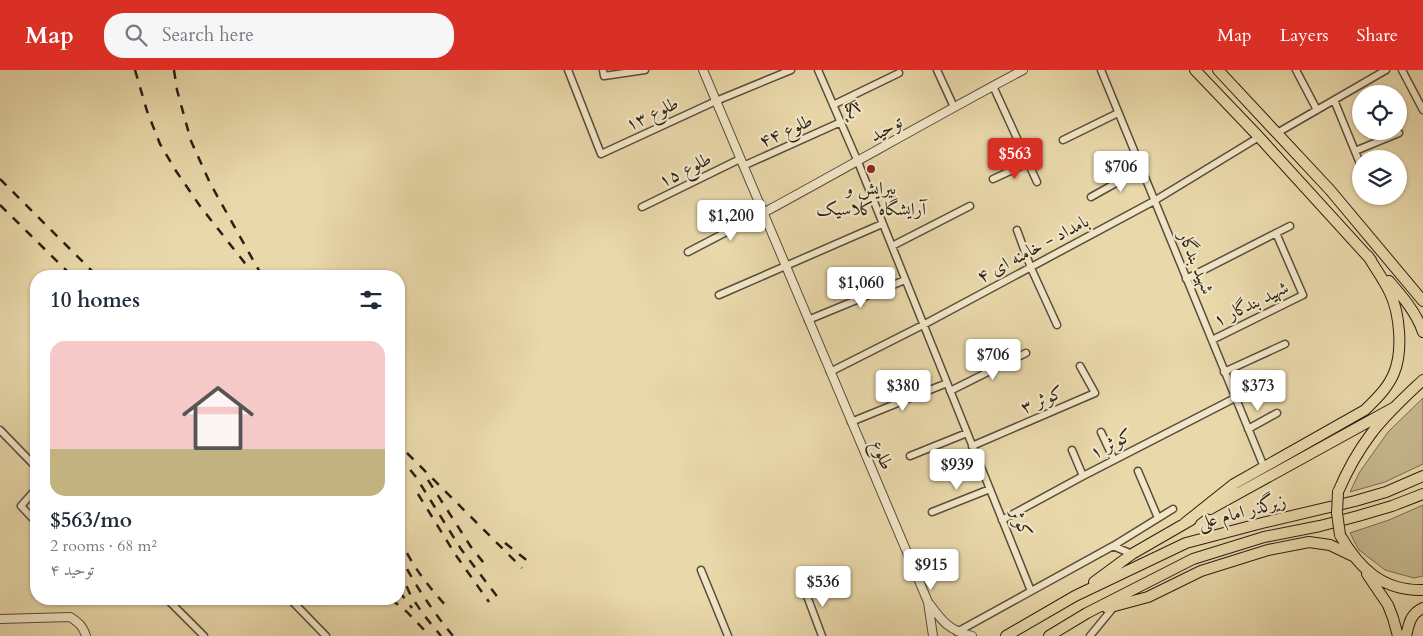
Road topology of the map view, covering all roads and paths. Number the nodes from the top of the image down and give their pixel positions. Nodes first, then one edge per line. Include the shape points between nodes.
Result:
1 (568, 70) edge
2 (602, 70) edge
3 (645, 70) edge
4 (702, 70) edge
5 (791, 70) edge
6 (818, 70) edge
7 (937, 70) edge
8 (1023, 70) edge
9 (1101, 70) edge
10 (1196, 70) edge
11 (1218, 70) edge
12 (1296, 70) edge
13 (1386, 70) edge
14 (1402, 70) edge
15 (899, 73) dead end
16 (993, 86) junction
17 (1334, 100) junction
18 (716, 101) junction
19 (833, 105) junction
20 (954, 107) junction
21 (1317, 110) junction
22 (1423, 110) edge
23 (1118, 113) junction
24 (841, 122) junction
25 (1277, 133) junction
26 (1259, 137) junction
27 (1063, 140) dead end
28 (1382, 140) edge
29 (1355, 150) edge
30 (1357, 150) edge
31 (858, 162) junction
32 (1028, 162) junction
33 (742, 163) junction
34 (1141, 169) junction
35 (993, 179) dead end
36 (1036, 182) dead end
37 (1091, 198) dead end
38 (1154, 201) junction
39 (970, 206) dead end
40 (642, 207) dead end
41 (763, 213) junction
42 (882, 224) junction
43 (1290, 226) dead end
44 (1017, 230) dead end
45 (1276, 233) junction
46 (892, 246) junction
47 (688, 252) dead end
48 (1368, 256) junction
49 (785, 266) junction
50 (1031, 268) junction
51 (1186, 279) junction
52 (905, 280) junction
53 (719, 295) dead end
54 (1423, 301) edge
55 (808, 320) junction
56 (924, 325) junction
57 (1057, 325) dead end
58 (1422, 327) edge
59 (1212, 340) junction
60 (1285, 344) dead end
61 (1026, 353) dead end
62 (1080, 366) dead end
63 (830, 372) junction
64 (1224, 372) junction
65 (1423, 380) edge
66 (947, 383) junction
67 (950, 391) junction
68 (1235, 398) junction
69 (1395, 407) junction
70 (1277, 413) dead end
71 (852, 422) junction
72 (1248, 429) junction
73 (0, 430) edge
74 (1101, 432) dead end
75 (967, 433) junction
76 (1307, 443) junction
77 (1327, 443) junction
78 (972, 446) junction
79 (1072, 450) dead end
80 (910, 456) dead end
81 (1114, 460) junction
82 (30, 461) edge
83 (1264, 467) junction
84 (1138, 471) dead end
85 (1083, 476) junction
86 (1423, 476) edge
87 (990, 489) junction
88 (1423, 494) edge
89 (30, 496) edge
90 (1173, 509) dead end
91 (932, 512) dead end
92 (30, 516) edge
93 (1158, 518) junction
94 (1002, 520) junction
95 (1185, 523) junction
96 (1112, 546) junction
97 (1132, 554) junction
98 (1353, 556) junction
99 (1364, 568) junction
100 (701, 570) dead end
101 (804, 588) dead end
102 (1423, 590) edge
103 (1031, 591) junction
104 (1075, 596) junction
105 (928, 602) junction
106 (173, 605) edge
107 (296, 605) edge
108 (1114, 606) junction
109 (1423, 608) edge
110 (1087, 613) junction
111 (0, 619) edge
112 (957, 632) junction
113 (86, 636) edge
114 (204, 636) edge
115 (326, 636) edge
116 (728, 636) edge
117 (822, 636) edge
118 (932, 636) edge
119 (972, 636) edge
120 (1006, 636) edge
121 (1048, 636) edge
122 (1090, 636) edge
123 (1398, 636) edge
124 (1406, 636) edge

1 - 18 street, طلوع ۱۳ via 601,154
2 - 3 street via 604,76
4 - 18 street, طلوع
5 - 18 street, طلوع ۱۳
6 - 19 street, یکتا
7 - 20 street
8 - 16 street, توحید
9 - 23 street, شهید بندگار
10 - 26 main road
11 - 25 main road
12 - 21 street
13 - 17 street
14 - 22 street
15 - 19 street
16 - 20 street, توحید
16 - 32 street
17 - 21 street
17 - 29 street
18 - 33 street, طلوع
19 - 24 street, یکتا
20 - 31 street, توحید
21 - 25 street
23 - 27 street
23 - 34 street, شهید بندگار
24 - 31 street, یکتا
24 - 33 street, طلوع ۴۴
25 - 54 main road via 1330,190
26 - 38 street, بامداد - خامنه ای ۴
26 - 48 main road
28 - 30 street
31 - 41 street, توحید
31 - 42 street, کوثر
32 - 35 street
32 - 36 street
33 - 40 street, طلوع ۱۵
33 - 41 street, طلوع
34 - 37 street
34 - 38 street, شهید بندگار
38 - 50 street, بامداد - خامنه ای ۴
38 - 51 street, شهید بندگار
39 - 46 street
41 - 47 street
41 - 49 street, طلوع
42 - 46 street, کوثر
42 - 49 street
43 - 45 street
44 - 50 street
45 - 51 street
45 - 59 street, شهید بندگار ۱ via 1303,295
46 - 52 street, کوثر
48 - 58 main road via 1413,310
48 - 76 main road via 1390,292 1396,310 1399,328 1394,373 1382,394 1365,410
49 - 53 street
49 - 55 street, طلوع
50 - 56 street, بامداد - خامنه ای ۴
50 - 57 street
51 - 59 street, شهید بندگار
52 - 55 street
52 - 56 street, کوثر
55 - 63 street, طلوع
56 - 63 street, بامداد - خامنه ای ۴
56 - 66 street, کوثر
59 - 64 street, شهید بندگار
60 - 64 street
61 - 67 street
62 - 78 street, کوثر ۳ via 1095,393
63 - 71 street, طلوع
64 - 68 street, شهید بندگار
65 - 69 main road
66 - 67 street, کوثر
66 - 71 street
67 - 75 street, کوثر
68 - 72 street, شهید بندگار
68 - 81 street, کوثر ۱
69 - 77 main road
69 - 98 main road, bridge via 1358,453 1338,492 1340,534
70 - 72 street
71 - 105 street, طلوع
72 - 83 street, شهید بندگار
73 - 82 street
74 - 81 street
75 - 78 street, کوثر
75 - 80 street
76 - 77 main road
76 - 83 main road
77 - 95 main road
78 - 87 street, کوثر
79 - 85 street
81 - 85 street, کوثر ۱
83 - 95 main road via 1234,484
84 - 93 street
85 - 94 street, کوثر ۱
86 - 104 main road, زیرگذر امام علی via 1355,501 1186,543
87 - 91 street
87 - 94 street, کوثر
88 - 110 main road, زیرگذر امام علی via 1358,516 1264,537 1193,560
89 - 92 street via 21,506
90 - 93 street
93 - 96 street
94 - 103 street, کوثر
95 - 97 main road
96 - 97 street
96 - 103 street
97 - 104 main road
98 - 99 main road
98 - 108 main road via 1330,545 1309,542 1268,550 1201,571 1148,597
99 - 102 main road via 1391,585
99 - 123 main road via 1388,605
100 - 116 street
101 - 117 street
103 - 112 street
104 - 120 main road
105 - 112 street via 941,620
105 - 118 street
106 - 114 street
107 - 115 street
108 - 110 main road
108 - 122 street
109 - 124 main road via 1411,617
110 - 121 main road
111 - 113 street via 70,617 78,622
112 - 119 street

